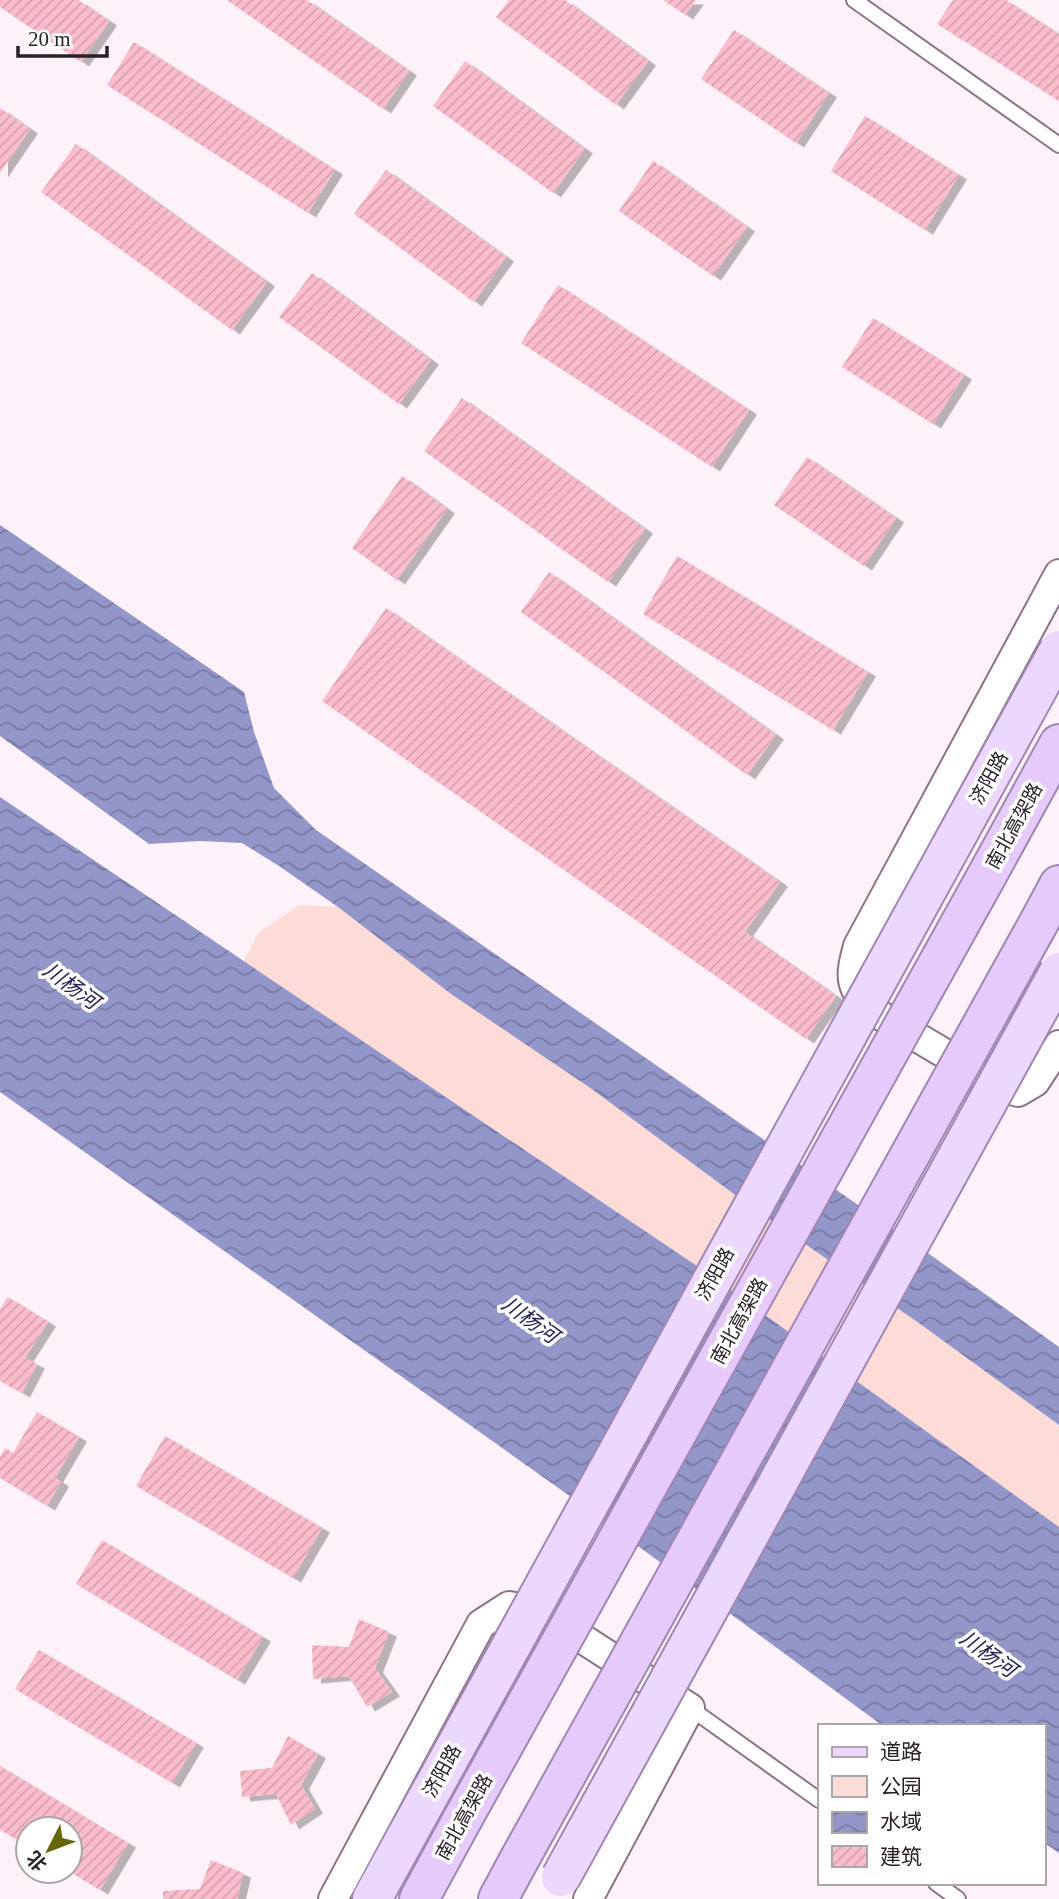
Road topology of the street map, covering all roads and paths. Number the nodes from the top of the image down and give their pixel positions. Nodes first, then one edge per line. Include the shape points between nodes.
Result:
1 (854, 0) edge
2 (1059, 145) edge
3 (1059, 574) edge
4 (1059, 650) edge
5 (1059, 744) edge
6 (1059, 885) edge
7 (1059, 971) edge
8 (1059, 1045) edge
9 (690, 1708) junction
10 (818, 1799) edge
11 (939, 1885) edge
12 (333, 1899) edge
13 (372, 1899) edge
14 (419, 1899) edge
15 (498, 1899) edge
16 (549, 1899) edge
17 (588, 1899) edge
18 (958, 1899) edge

1 - 2 lane
3 - 8 street via 858,946 852,969 854,991 867,1009 1001,1087 1018,1092 1035,1082
4 - 13 main road, 济阳路, bridge
5 - 14 highway, 南北高架路, bridge
6 - 15 highway, bridge
7 - 16 main road, bridge
9 - 10 lane
9 - 12 street via 541,1612 509,1606 481,1624
9 - 17 street
11 - 18 lane

